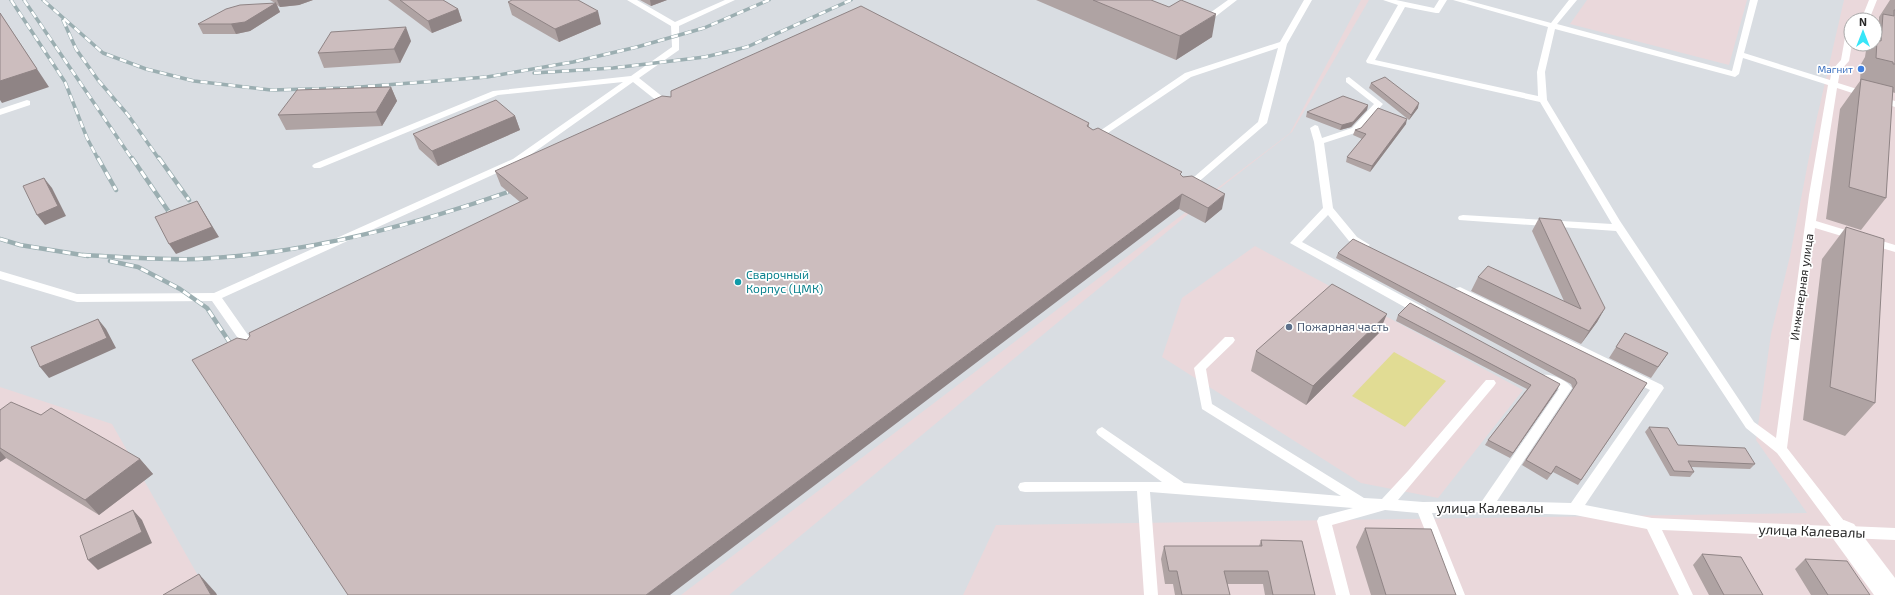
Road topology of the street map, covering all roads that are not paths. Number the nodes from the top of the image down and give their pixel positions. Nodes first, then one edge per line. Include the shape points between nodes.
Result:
1 (631, 0) edge
2 (731, 0) edge
3 (1233, 0) edge
4 (1308, 0) edge
5 (1386, 0) edge
6 (1443, 0) edge
7 (1457, 0) edge
8 (1573, 0) edge
9 (1754, 0) edge
10 (1873, 0) edge
11 (1403, 4) junction
12 (1868, 12) edge
13 (1193, 22) edge
14 (675, 25) junction
15 (1552, 26) junction
16 (1283, 44) junction
17 (1847, 52) edge
18 (1739, 54) junction
19 (634, 78) junction
20 (1350, 80) dead end
21 (1833, 84) junction
22 (1543, 100) junction
23 (27, 103) dead end
24 (1895, 104) edge
25 (670, 108) edge
26 (0, 112) edge
27 (1315, 128) dead end
28 (1092, 140) edge
29 (1319, 142) junction
30 (318, 166) dead end
31 (1184, 189) edge
32 (1328, 209) junction
33 (1463, 218) dead end
34 (1811, 223) junction
35 (1620, 228) junction
36 (1374, 249) edge
37 (1895, 249) edge
38 (0, 275) edge
39 (1452, 287) edge
40 (215, 297) junction
41 (1434, 318) edge
42 (1229, 340) dead end
43 (253, 351) edge
44 (1538, 374) edge
45 (1490, 383) dead end
46 (1102, 432) dead end
47 (1780, 449) junction
48 (1143, 486) junction
49 (1025, 487) dead end
50 (1181, 488) junction
51 (1362, 502) junction
52 (1385, 504) junction
53 (1486, 506) junction
54 (1423, 508) junction
55 (1575, 509) junction
56 (1652, 524) junction
57 (1844, 532) junction
58 (1895, 534) edge
59 (1151, 595) edge
60 (1343, 595) edge
61 (1458, 595) edge
62 (1686, 595) edge
63 (1891, 595) edge

1 - 14 lane
2 - 14 lane
3 - 13 lane via 1200,25
4 - 16 lane
5 - 11 lane
6 - 11 lane via 1436,11
7 - 15 lane
8 - 15 lane
9 - 18 lane
10 - 12 lane
11 - 22 lane via 1370,61
14 - 19 lane via 676,48
15 - 18 lane via 1735,74
15 - 22 lane via 1541,72
16 - 28 lane via 1188,75
16 - 31 lane via 1262,122
17 - 21 lane, Инженерная улица via 1845,62 1836,70
18 - 21 lane
19 - 25 lane
19 - 30 lane via 496,93
19 - 40 lane via 516,161
20 - 29 lane via 1379,104 1355,130
21 - 24 lane
21 - 34 lane, Инженерная улица
22 - 35 lane
23 - 26 lane
27 - 29 lane
29 - 32 lane
32 - 36 lane via 1353,239
32 - 41 lane via 1295,243
33 - 35 lane
34 - 37 lane
34 - 47 lane, Инженерная улица
35 - 47 lane via 1750,425
38 - 40 lane via 77,298
39 - 55 lane via 1658,388
40 - 43 lane
42 - 51 lane via 1200,368 1206,406
44 - 53 lane via 1566,388
45 - 52 lane
46 - 50 lane
47 - 57 lane
48 - 49 lane, улица Калевалы
48 - 50 lane, улица Калевалы
48 - 59 lane
50 - 51 lane, улица Калевалы
51 - 52 lane, улица Калевалы
52 - 54 lane, улица Калевалы
52 - 60 lane via 1324,521
53 - 54 lane, улица Калевалы
53 - 55 lane, улица Калевалы
54 - 61 lane
55 - 56 lane, улица Калевалы
56 - 57 lane, улица Калевалы
56 - 62 lane
57 - 58 lane, улица Калевалы
57 - 63 street

